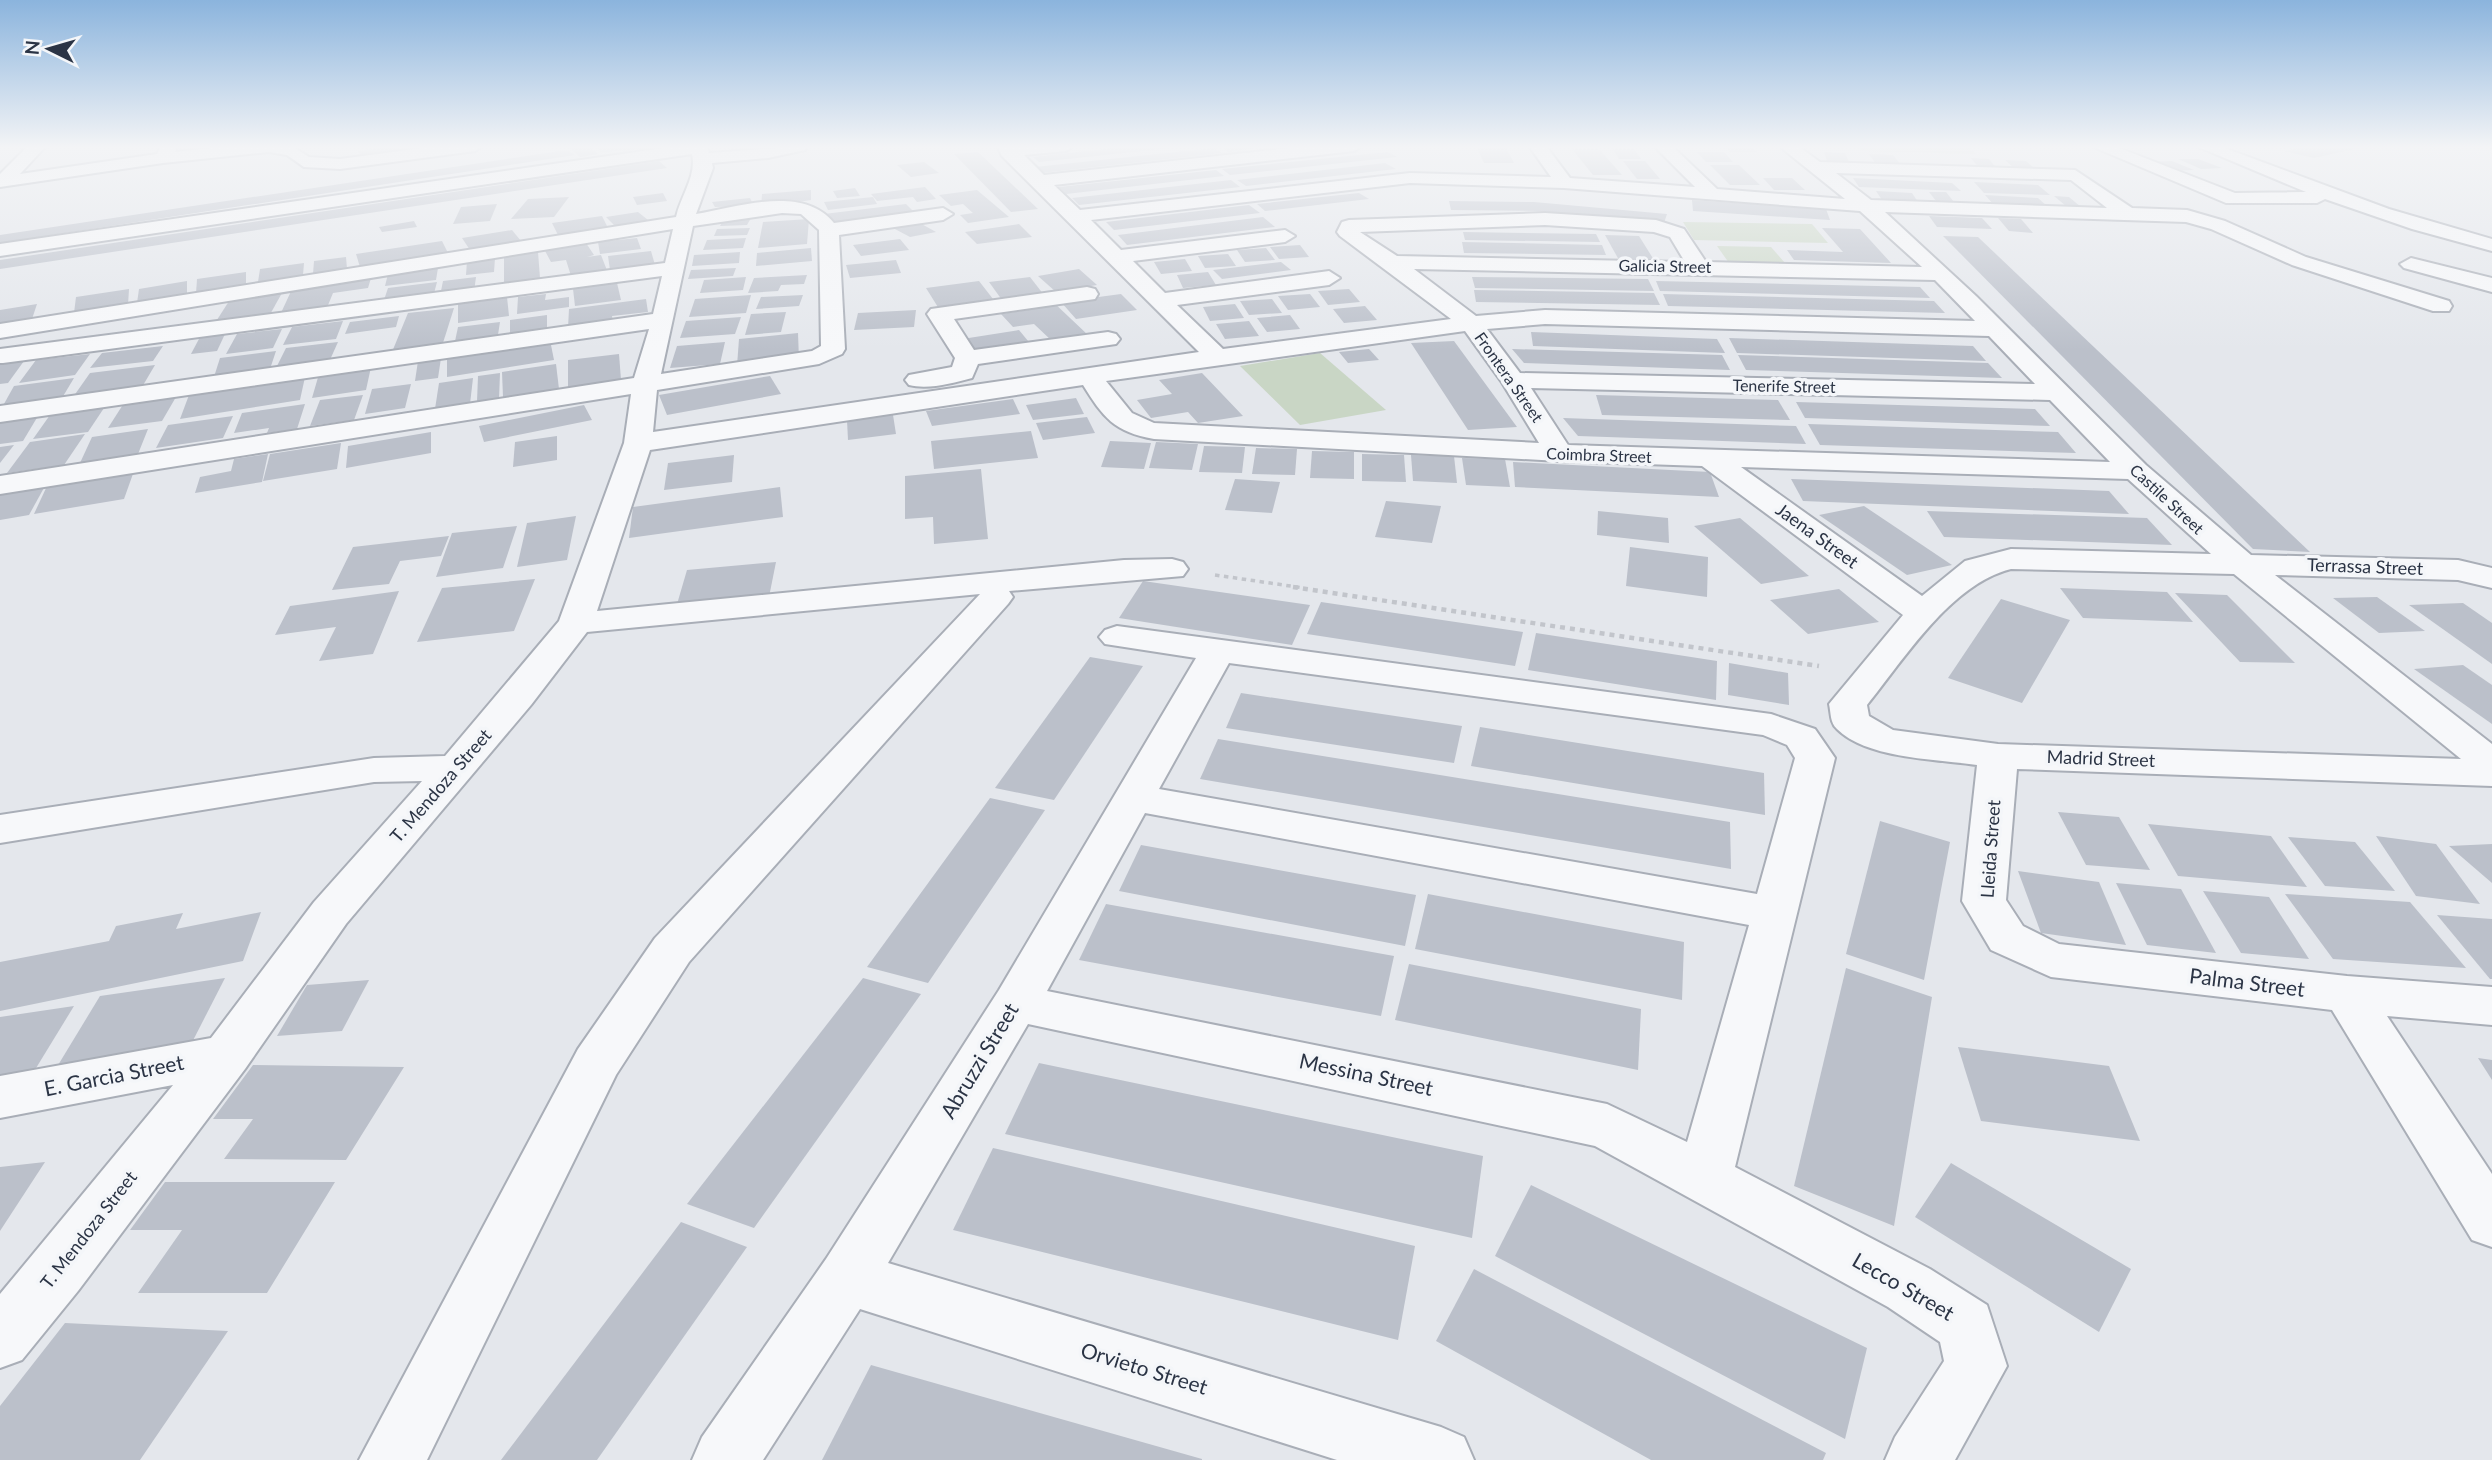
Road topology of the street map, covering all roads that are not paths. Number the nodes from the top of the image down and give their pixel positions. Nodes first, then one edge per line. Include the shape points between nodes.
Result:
1 (254, 214) edge
2 (645, 214) edge
3 (678, 214) edge
4 (819, 214) edge
5 (943, 214) dead end
6 (1090, 214) edge
7 (1876, 214) edge
8 (2131, 214) edge
9 (2386, 214) edge
10 (1076, 216) joint
11 (829, 230) junction
12 (1285, 236) dead end
13 (2492, 246) edge
14 (0, 250) edge
15 (1117, 257) junction
16 (1392, 262) junction
17 (2411, 264) dead end
18 (1699, 267) junction
19 (674, 268) junction
20 (1938, 274) junction
21 (1329, 278) dead end
22 (2492, 285) edge
23 (1087, 294) dead end
24 (1161, 300) junction
25 (2441, 306) dead end
26 (663, 320) junction
27 (1471, 323) junction
28 (1993, 329) junction
29 (0, 331) edge
30 (1108, 339) dead end
31 (0, 357) edge
32 (1217, 357) junction
33 (967, 358) junction
34 (1089, 375) junction
35 (1513, 380) junction
36 (2056, 392) junction
37 (0, 414) edge
38 (641, 416) junction
39 (1559, 453) junction
40 (1711, 459) junction
41 (2136, 471) junction
42 (0, 485) edge
43 (2237, 562) junction
44 (1172, 569) road end
45 (2492, 578) edge
46 (996, 597) dead end
47 (1923, 613) junction
48 (576, 623) junction
49 (1117, 637) dead end
50 (1217, 652) junction
51 (1998, 756) junction
52 (2492, 764) edge
53 (457, 768) junction
54 (2492, 774) edge
55 (1133, 798) junction
56 (0, 829) edge
57 (1773, 913) junction
58 (2007, 938) joint
59 (2347, 994) junction
60 (1016, 1003) junction
61 (2492, 1006) edge
62 (227, 1055) junction
63 (0, 1097) edge
64 (1705, 1178) junction
65 (2492, 1222) edge
66 (847, 1279) junction
67 (0, 1339) edge
68 (392, 1460) edge
69 (725, 1460) edge
70 (1441, 1460) edge
71 (1918, 1460) edge

1 - 14 street
2 - 29 street
3 - 19 street, T. Mendoza Street
4 - 11 street
5 - 11 street
6 - 10 street
7 - 20 street, Castile Street
8 - 25 street via 2187,216 2218,225 2299,261
9 - 13 street
10 - 15 street
11 - 38 street via 833,349
12 - 15 street
15 - 24 street
16 - 18 street, Galicia Street
16 - 18 street, Frontera Street via 1347,232 1349,226 1545,219 1656,226 1677,233
16 - 27 street, Frontera Street
17 - 22 street
18 - 20 street, Galicia Street
19 - 26 street, T. Mendoza Street
19 - 31 street
20 - 28 street, Castile Street
21 - 24 street
23 - 33 street via 939,314
24 - 32 street
26 - 37 street
26 - 38 street, T. Mendoza Street
27 - 28 street via 1545,317
27 - 32 street
27 - 35 street, Frontera Street
28 - 36 street, Castile Street
30 - 33 street
32 - 34 street
33 - 38 street via 963,373
34 - 38 street
34 - 39 street, Coimbra Street via 1120,419 1135,430
35 - 36 street, Tenerife Street
35 - 39 street, Frontera Street
36 - 41 street, Castile Street
38 - 42 street
38 - 48 street, T. Mendoza Street
39 - 40 street, Coimbra Street
40 - 41 street, Coimbra Street
40 - 47 street, Jaena Street
41 - 43 street, Castile Street
43 - 45 street, Terrassa Street via 2459,570
43 - 47 street, Terrassa Street via 2011,559 1976,568
43 - 52 street, Castile Street
44 - 48 street
46 - 68 street via 672,950 627,1013 596,1063
47 - 51 street, Madrid Street via 1848,704 1851,722 1883,740
48 - 53 street, T. Mendoza Street
49 - 50 street
50 - 55 street, Abruzzi Street
50 - 57 street via 1771,725 1801,737 1815,758
51 - 54 street, Madrid Street
51 - 58 street, Lleida Street via 1984,901
53 - 56 street via 374,770
53 - 62 street, T. Mendoza Street via 330,913
55 - 57 street
55 - 60 street, Abruzzi Street
57 - 64 street
58 - 59 street, Palma Street via 2051,960
59 - 61 street, Palma Street
59 - 65 street
60 - 64 street, Messina Street via 1607,1126
60 - 66 street, Abruzzi Street
62 - 63 street, E. Garcia Street
62 - 67 street, T. Mendoza Street
64 - 71 street, Lecco Street via 1909,1288 1966,1325 1976,1366
66 - 69 street, Abruzzi Street
66 - 70 street, Orvieto Street

